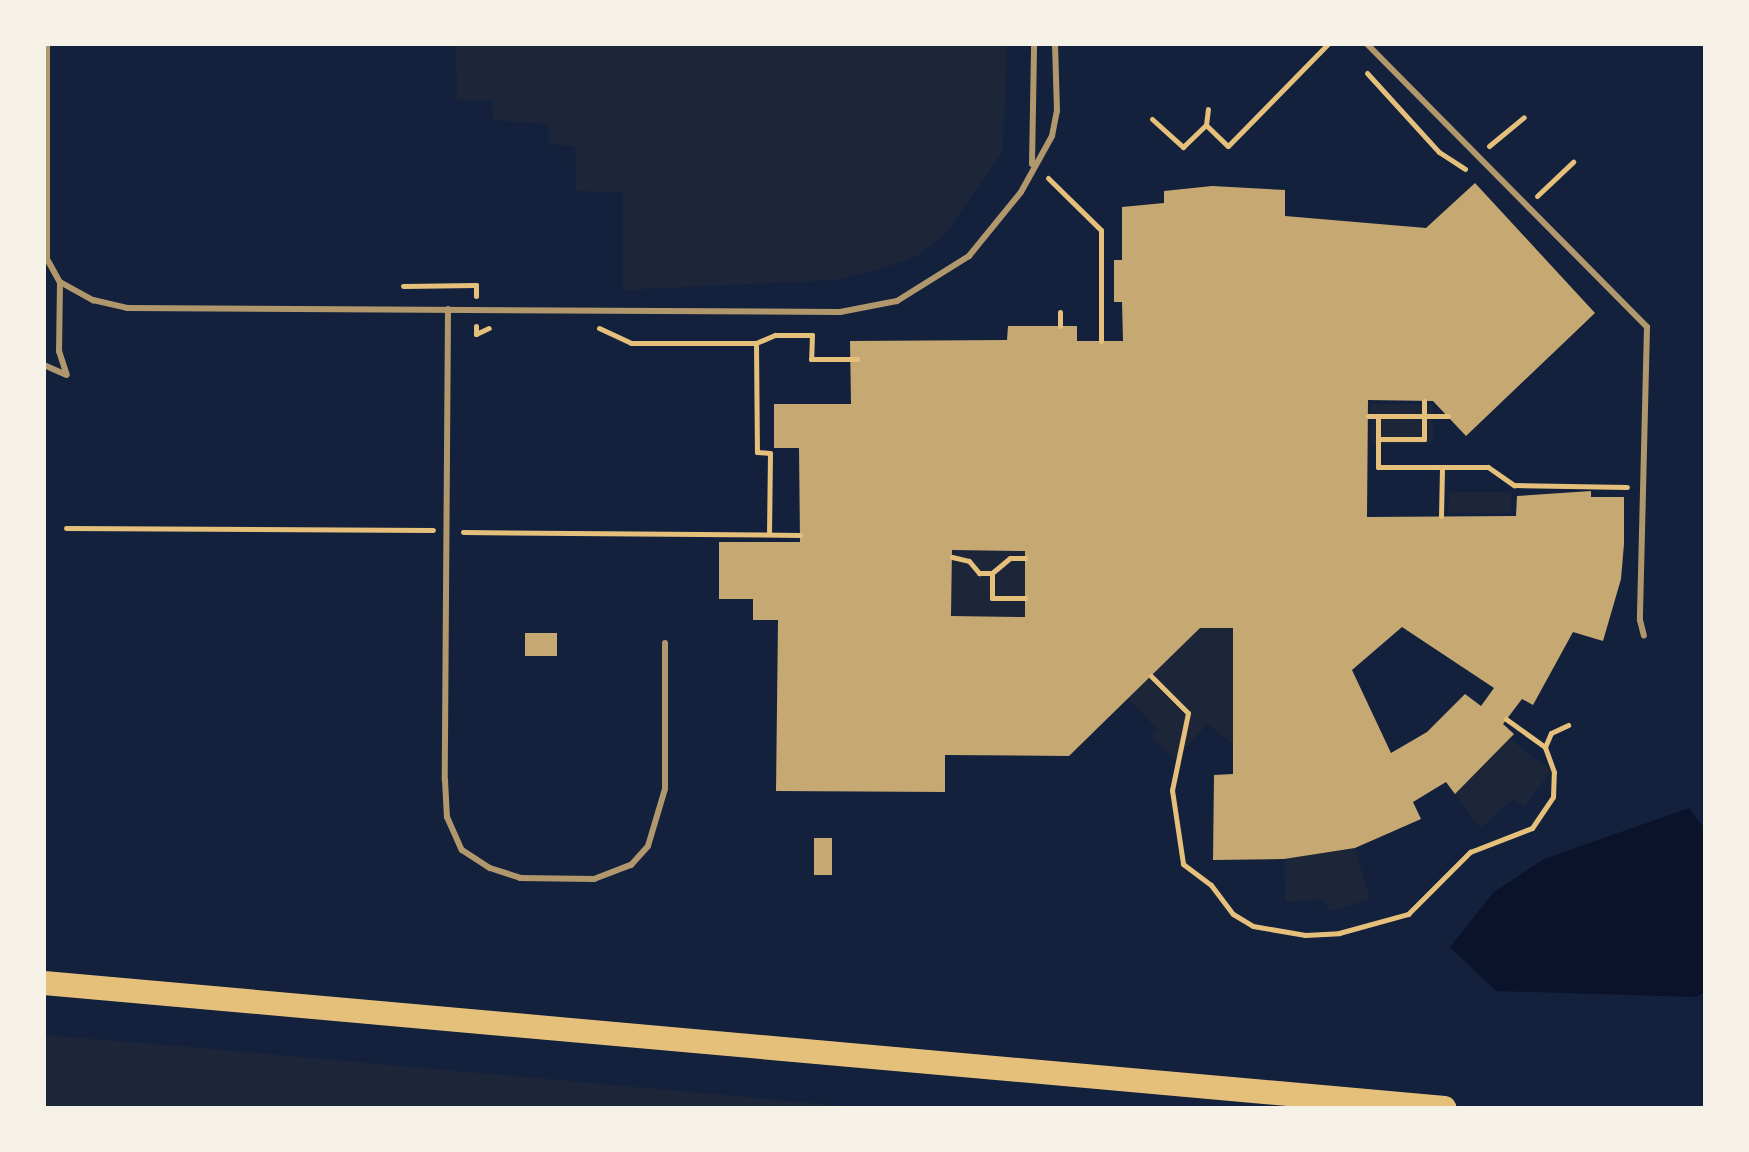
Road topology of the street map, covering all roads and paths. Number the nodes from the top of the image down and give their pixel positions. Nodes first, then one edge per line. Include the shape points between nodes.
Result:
1 (47, 44) edge
2 (1034, 44) edge
3 (1055, 44) edge
4 (1328, 44) edge
5 (1367, 44) edge
6 (1208, 109) dead end
7 (1152, 119) dead end
8 (1206, 125) junction
9 (1573, 162) dead end
10 (1032, 164) junction
11 (1052, 170) dead end
12 (1527, 206) junction
13 (46, 261) edge
14 (60, 282) junction
15 (448, 309) junction
16 (1060, 312) dead end
17 (1060, 326) dead end
18 (1101, 341) dead end
19 (756, 343) dead end
20 (44, 365) edge
21 (1424, 401) dead end
22 (1368, 416) dead end
23 (1378, 416) junction
24 (1424, 416) junction
25 (1448, 416) dead end
26 (1378, 439) junction
27 (1442, 467) junction
28 (1629, 472) dead end
29 (1629, 487) junction
30 (1629, 502) dead end
31 (1441, 516) dead end
32 (769, 534) dead end
33 (952, 557) dead end
34 (1025, 558) dead end
35 (992, 573) junction
36 (1025, 598) dead end
37 (1644, 636) dead end
38 (665, 643) dead end
39 (1151, 676) dead end
40 (1506, 719) dead end
41 (1568, 725) dead end
42 (1545, 747) junction
43 (44, 983) edge
44 (1444, 1108) edge

1 - 13 lane
2 - 10 lane
3 - 10 lane via 1057,111 1052,136
4 - 8 path via 1228,146
5 - 12 lane
6 - 8 path
7 - 8 path via 1183,147
9 - 12 path
10 - 15 lane via 992,234 937,281 897,301 840,312
11 - 18 path via 1047,181 1101,230
12 - 37 lane via 1647,327 1640,620
13 - 14 lane
14 - 15 lane via 93,300 127,308
14 - 20 lane via 59,351 67,375
15 - 38 lane via 445,780 447,817 462,850 490,868 520,878 594,879 631,865 648,846 665,789
16 - 17 path
19 - 32 path via 757,452 770,453
21 - 24 path
22 - 23 path
23 - 24 path
23 - 26 path
24 - 25 path
24 - 26 path via 1424,439
26 - 27 path via 1378,467
27 - 29 path via 1488,467 1514,485
27 - 31 path
28 - 29 path
29 - 30 path
33 - 35 path via 969,561 979,573
34 - 35 path via 1010,558
35 - 36 path via 992,598
39 - 42 path via 1188,713 1172,790 1178,855 1233,914 1253,926 1305,935 1339,933 1408,914 1470,852 1532,828 1547,813 1554,772
40 - 42 path
41 - 42 path via 1551,733
43 - 44 highway

